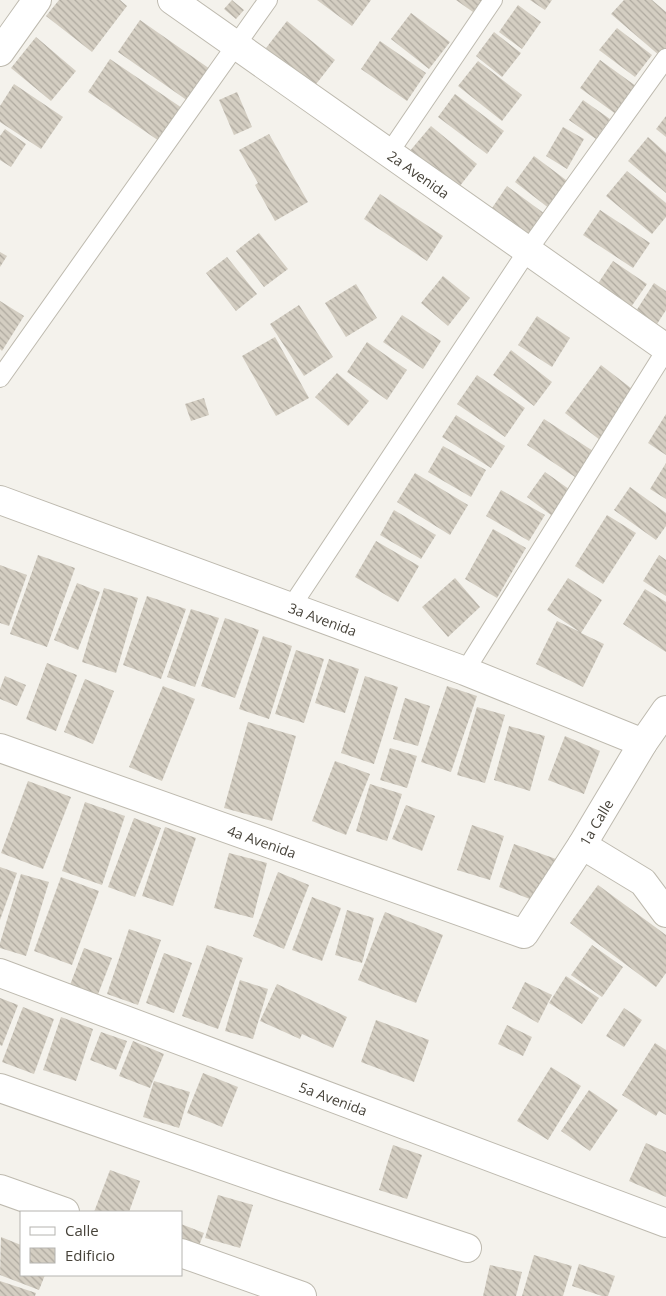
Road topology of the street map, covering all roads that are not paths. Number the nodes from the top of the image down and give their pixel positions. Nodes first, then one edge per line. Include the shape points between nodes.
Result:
1 (38, 0) edge
2 (172, 0) edge
3 (268, 0) edge
4 (493, 0) edge
5 (237, 46) junction
6 (0, 52) edge
7 (666, 58) edge
8 (389, 153) junction
9 (528, 250) junction
10 (666, 349) edge
11 (0, 378) edge
12 (0, 500) edge
13 (291, 607) junction
14 (465, 671) junction
15 (666, 710) edge
16 (643, 743) junction
17 (0, 748) edge
18 (582, 845) junction
19 (666, 913) edge
20 (524, 934) joint
21 (0, 973) edge
22 (0, 1088) edge
23 (0, 1189) edge
24 (62, 1211) edge
25 (666, 1223) edge
26 (467, 1248) dead end
27 (182, 1253) edge
28 (302, 1296) edge

1 - 6 street
2 - 5 street, 2a Avenida
3 - 5 lane
4 - 8 lane
5 - 8 street, 2a Avenida
5 - 11 lane
7 - 9 lane
8 - 9 street, 2a Avenida
9 - 10 street, 2a Avenida
9 - 13 lane
10 - 14 lane
12 - 13 street, 3a Avenida
13 - 14 street, 3a Avenida
14 - 16 street, 3a Avenida
15 - 16 street, 1a Calle
16 - 18 street, 1a Calle
17 - 20 street, 4a Avenida
18 - 19 street via 643,882
18 - 20 street, 1a Calle
21 - 25 street, 5a Avenida
22 - 26 street
23 - 24 street
27 - 28 street

